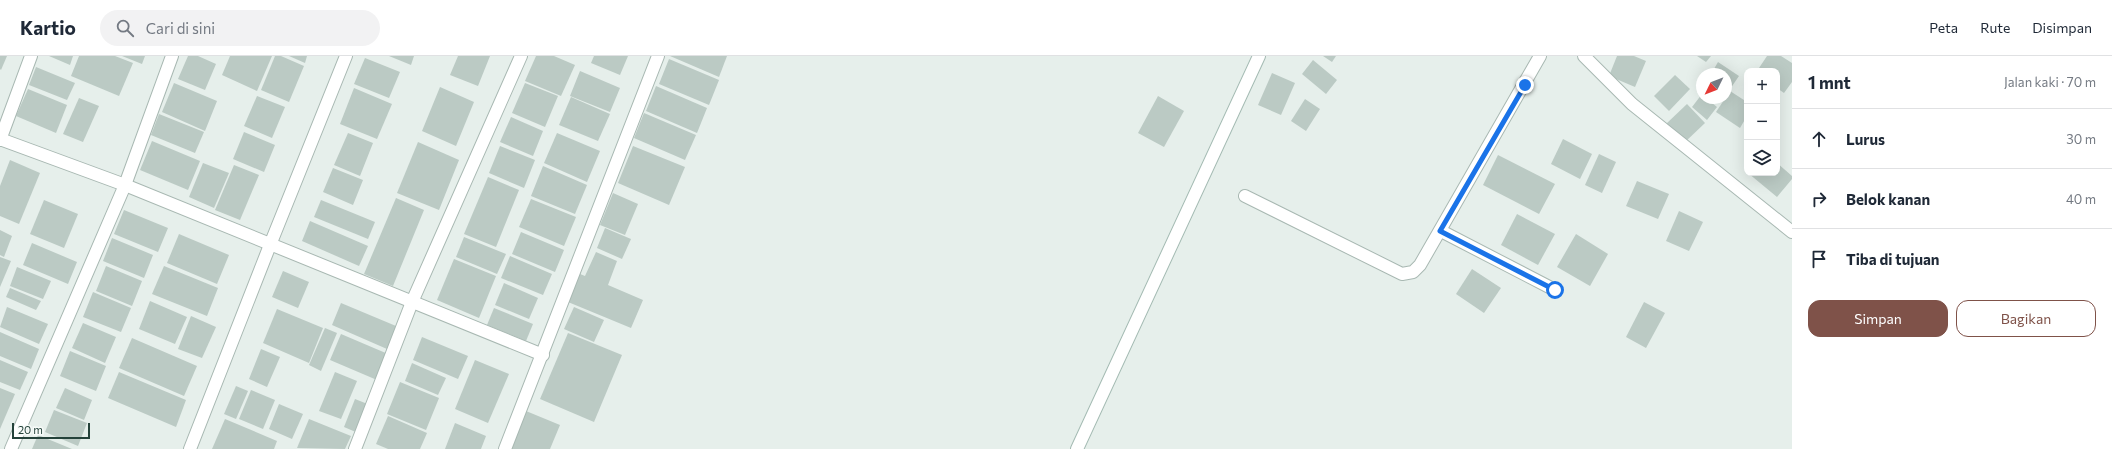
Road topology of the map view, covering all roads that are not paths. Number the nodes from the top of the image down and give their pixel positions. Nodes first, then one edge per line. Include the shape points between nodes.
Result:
1 (31, 56) edge
2 (172, 56) edge
3 (346, 56) edge
4 (521, 56) edge
5 (658, 56) edge
6 (1259, 56) edge
7 (1540, 56) edge
8 (1584, 56) edge
9 (0, 139) edge
10 (125, 185) junction
11 (1245, 196) dead end
12 (1440, 231) junction
13 (1792, 232) edge
14 (270, 244) junction
15 (1555, 290) dead end
16 (412, 302) junction
17 (543, 355) junction
18 (11, 449) edge
19 (190, 449) edge
20 (355, 449) edge
21 (505, 449) edge
22 (1077, 449) edge

1 - 9 street
2 - 10 street
3 - 14 street
4 - 16 street
5 - 17 street
6 - 22 street
7 - 12 street
8 - 13 street via 1632,104
9 - 10 street
10 - 14 street
10 - 18 street
11 - 12 street via 1402,274 1418,269
12 - 15 street
14 - 16 street
14 - 19 street
16 - 17 street
16 - 20 street
17 - 21 street

